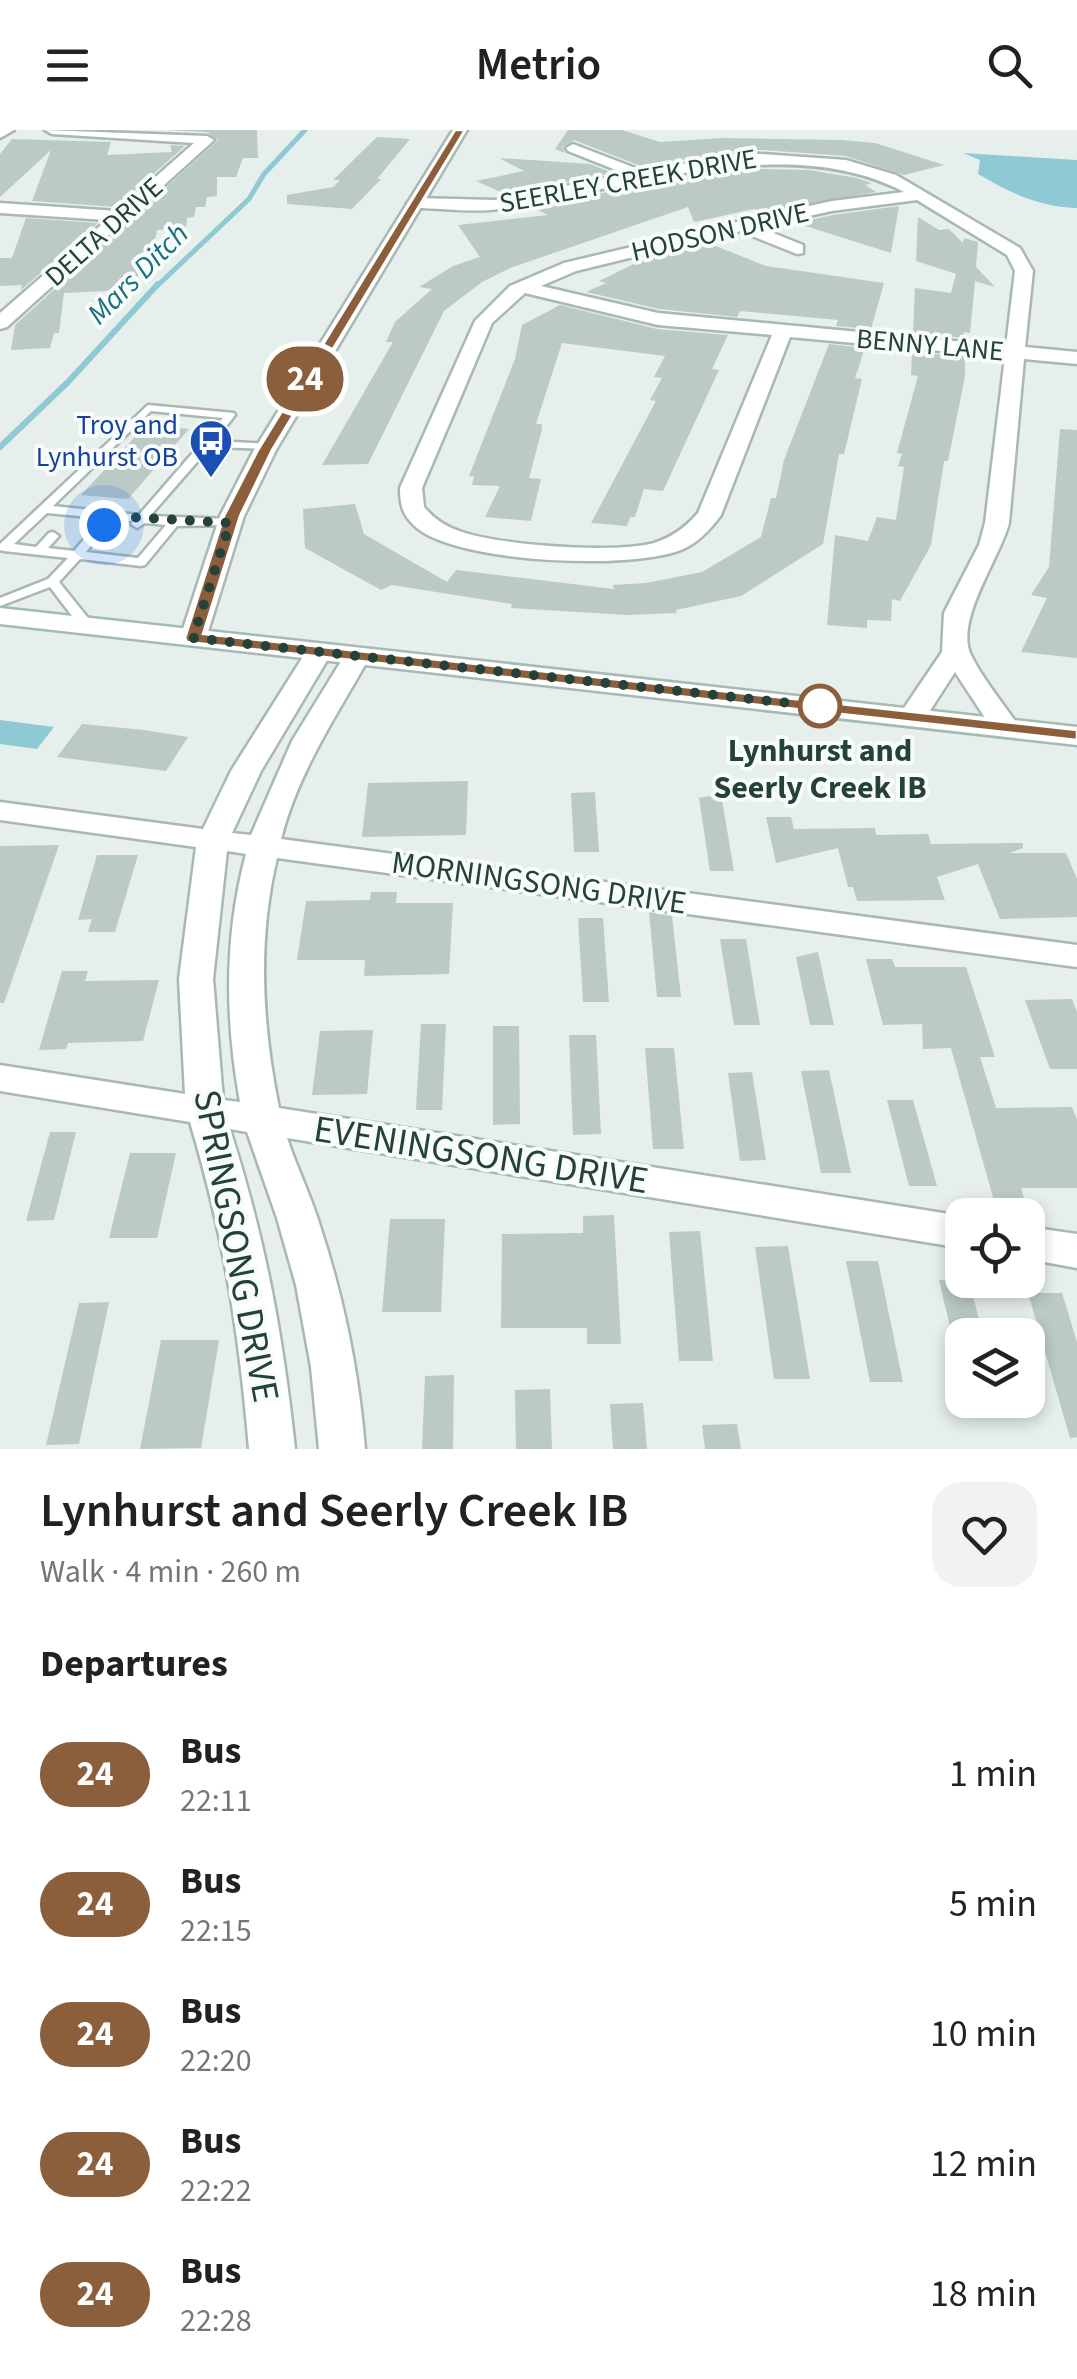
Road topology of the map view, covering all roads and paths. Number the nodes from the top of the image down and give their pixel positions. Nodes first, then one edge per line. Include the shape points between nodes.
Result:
1 (7, 130) edge
2 (52, 130) edge
3 (460, 130) edge
4 (0, 134) edge
5 (574, 148) dead end
6 (641, 175) junction
7 (922, 196) junction
8 (415, 203) junction
9 (0, 208) edge
10 (120, 216) junction
11 (741, 226) junction
12 (797, 249) dead end
13 (523, 286) junction
14 (0, 300) edge
15 (24, 302) junction
16 (0, 324) edge
17 (784, 331) junction
18 (1014, 353) junction
19 (1077, 358) edge
20 (207, 444) junction
21 (267, 446) junction
22 (44, 509) junction
23 (174, 522) junction
24 (230, 523) junction
25 (137, 524) junction
26 (53, 536) dead end
27 (90, 540) dead end
28 (120, 543) dead end
29 (40, 550) junction
30 (77, 555) junction
31 (107, 558) junction
32 (52, 582) junction
33 (0, 602) edge
34 (0, 616) edge
35 (87, 626) junction
36 (193, 638) junction
37 (319, 652) junction
38 (955, 652) junction
39 (357, 656) junction
40 (912, 717) junction
41 (1005, 727) junction
42 (1077, 736) edge
43 (0, 810) edge
44 (213, 838) junction
45 (263, 845) junction
46 (1077, 956) edge
47 (0, 1078) edge
48 (205, 1110) junction
49 (262, 1119) junction
50 (945, 1229) edge
51 (1045, 1246) edge
52 (1077, 1251) edge
53 (272, 1449) edge
54 (342, 1449) edge

1 - 4 street
2 - 10 street, DELTA DRIVE via 207,140
3 - 8 street
5 - 6 street
6 - 7 street, SEERLEY CREEK DRIVE via 731,158 801,158 876,172
6 - 8 street, SEERLEY CREEK DRIVE via 495,205
7 - 11 street, HODSON DRIVE
7 - 18 street, SEERLEY CREEK DRIVE via 1019,258 1024,272
8 - 21 street
9 - 10 street
10 - 15 street, DELTA DRIVE
11 - 12 street
11 - 13 street, HODSON DRIVE via 570,267
13 - 17 street, BENNY LANE via 639,316
13 - 17 street, HODSON DRIVE via 484,321 410,493 424,522 484,544 615,554 654,549 694,533 709,515
14 - 15 street
15 - 16 street, DELTA DRIVE
17 - 18 street, BENNY LANE
18 - 19 street, BENNY LANE
18 - 38 street via 997,523 957,613
20 - 21 lane
20 - 22 lane via 230,416 148,408
20 - 25 lane
21 - 24 street
22 - 25 lane
22 - 29 lane via 4,547
23 - 24 lane
23 - 25 lane
23 - 31 lane via 141,562
24 - 36 street
26 - 29 lane
27 - 30 lane
28 - 31 lane
29 - 30 lane
30 - 31 lane
30 - 32 lane
32 - 33 lane
32 - 35 lane
34 - 35 street
35 - 36 street
36 - 37 street
37 - 39 street
37 - 44 street, SPRINGSONG DRIVE
38 - 40 street
38 - 41 street
39 - 40 street
39 - 45 street, SPRINGSONG DRIVE via 304,744
40 - 41 street
41 - 42 street
43 - 44 street, MORNINGSONG DRIVE
44 - 45 street, MORNINGSONG DRIVE
44 - 48 street, SPRINGSONG DRIVE via 196,979
45 - 46 street, MORNINGSONG DRIVE
45 - 49 street, SPRINGSONG DRIVE via 247,917 245,1014
47 - 48 street, EVENINGSONG DRIVE
48 - 49 street, EVENINGSONG DRIVE
48 - 53 street, SPRINGSONG DRIVE via 238,1216 261,1334
49 - 50 street, EVENINGSONG DRIVE
49 - 54 street, SPRINGSONG DRIVE via 302,1232 334,1362
51 - 52 street

